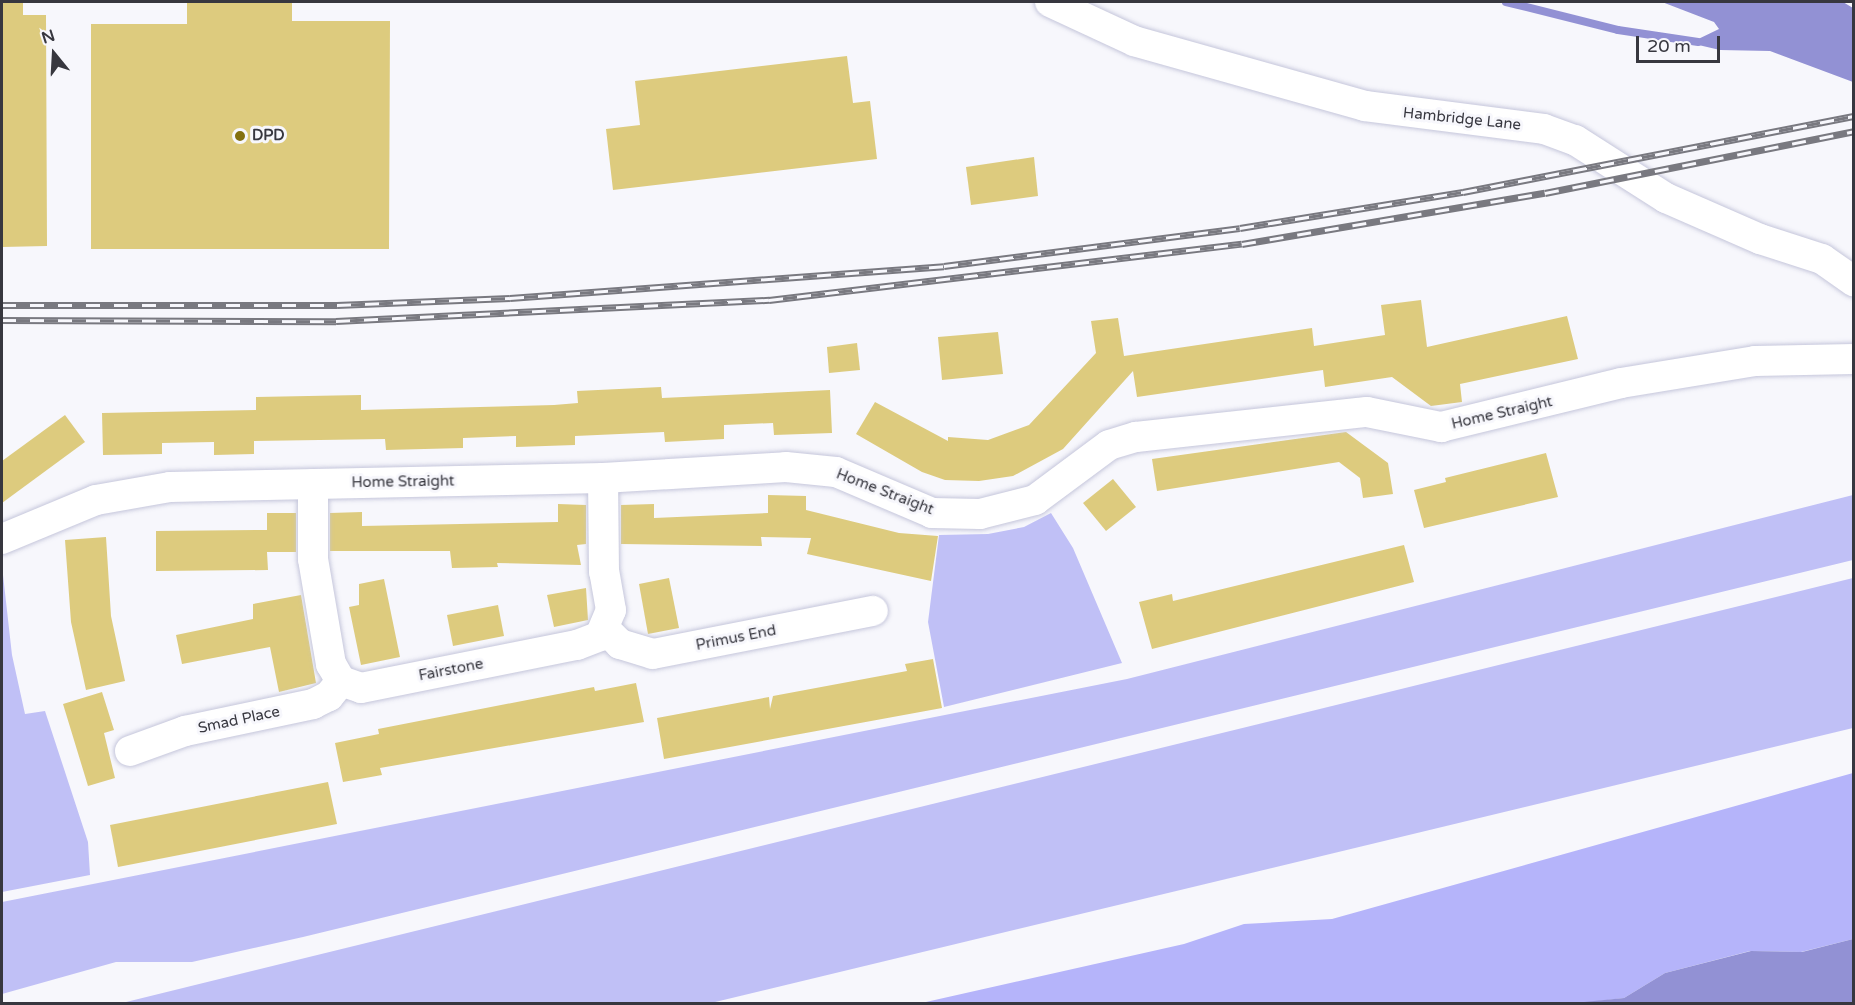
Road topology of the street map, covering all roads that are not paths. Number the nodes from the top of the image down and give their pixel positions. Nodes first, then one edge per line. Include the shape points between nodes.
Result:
1 (1050, 2) edge
2 (1854, 282) edge
3 (1854, 359) edge
4 (603, 478) junction
5 (313, 483) junction
6 (2, 539) edge
7 (873, 611) dead end
8 (606, 630) junction
9 (341, 681) junction
10 (130, 751) dead end

1 - 2 street, Hambridge Lane via 1134,41 1288,86 1411,114 1479,118 1544,129 1575,140 1666,198 1760,239 1822,258
3 - 4 street, Home Straight via 1755,362 1621,383 1441,427 1367,412 1136,437 1109,445 1035,500 980,514 932,513 816,467
4 - 5 street, Home Straight
4 - 8 street via 604,572 611,610
5 - 6 street, Home Straight via 170,487 125,493 96,500
5 - 9 street via 316,587 331,664
7 - 8 street, Primus End via 653,654 620,644
8 - 9 street, Fairstone via 577,645 361,688
9 - 10 street, Smad Place via 329,696 313,704 185,731

